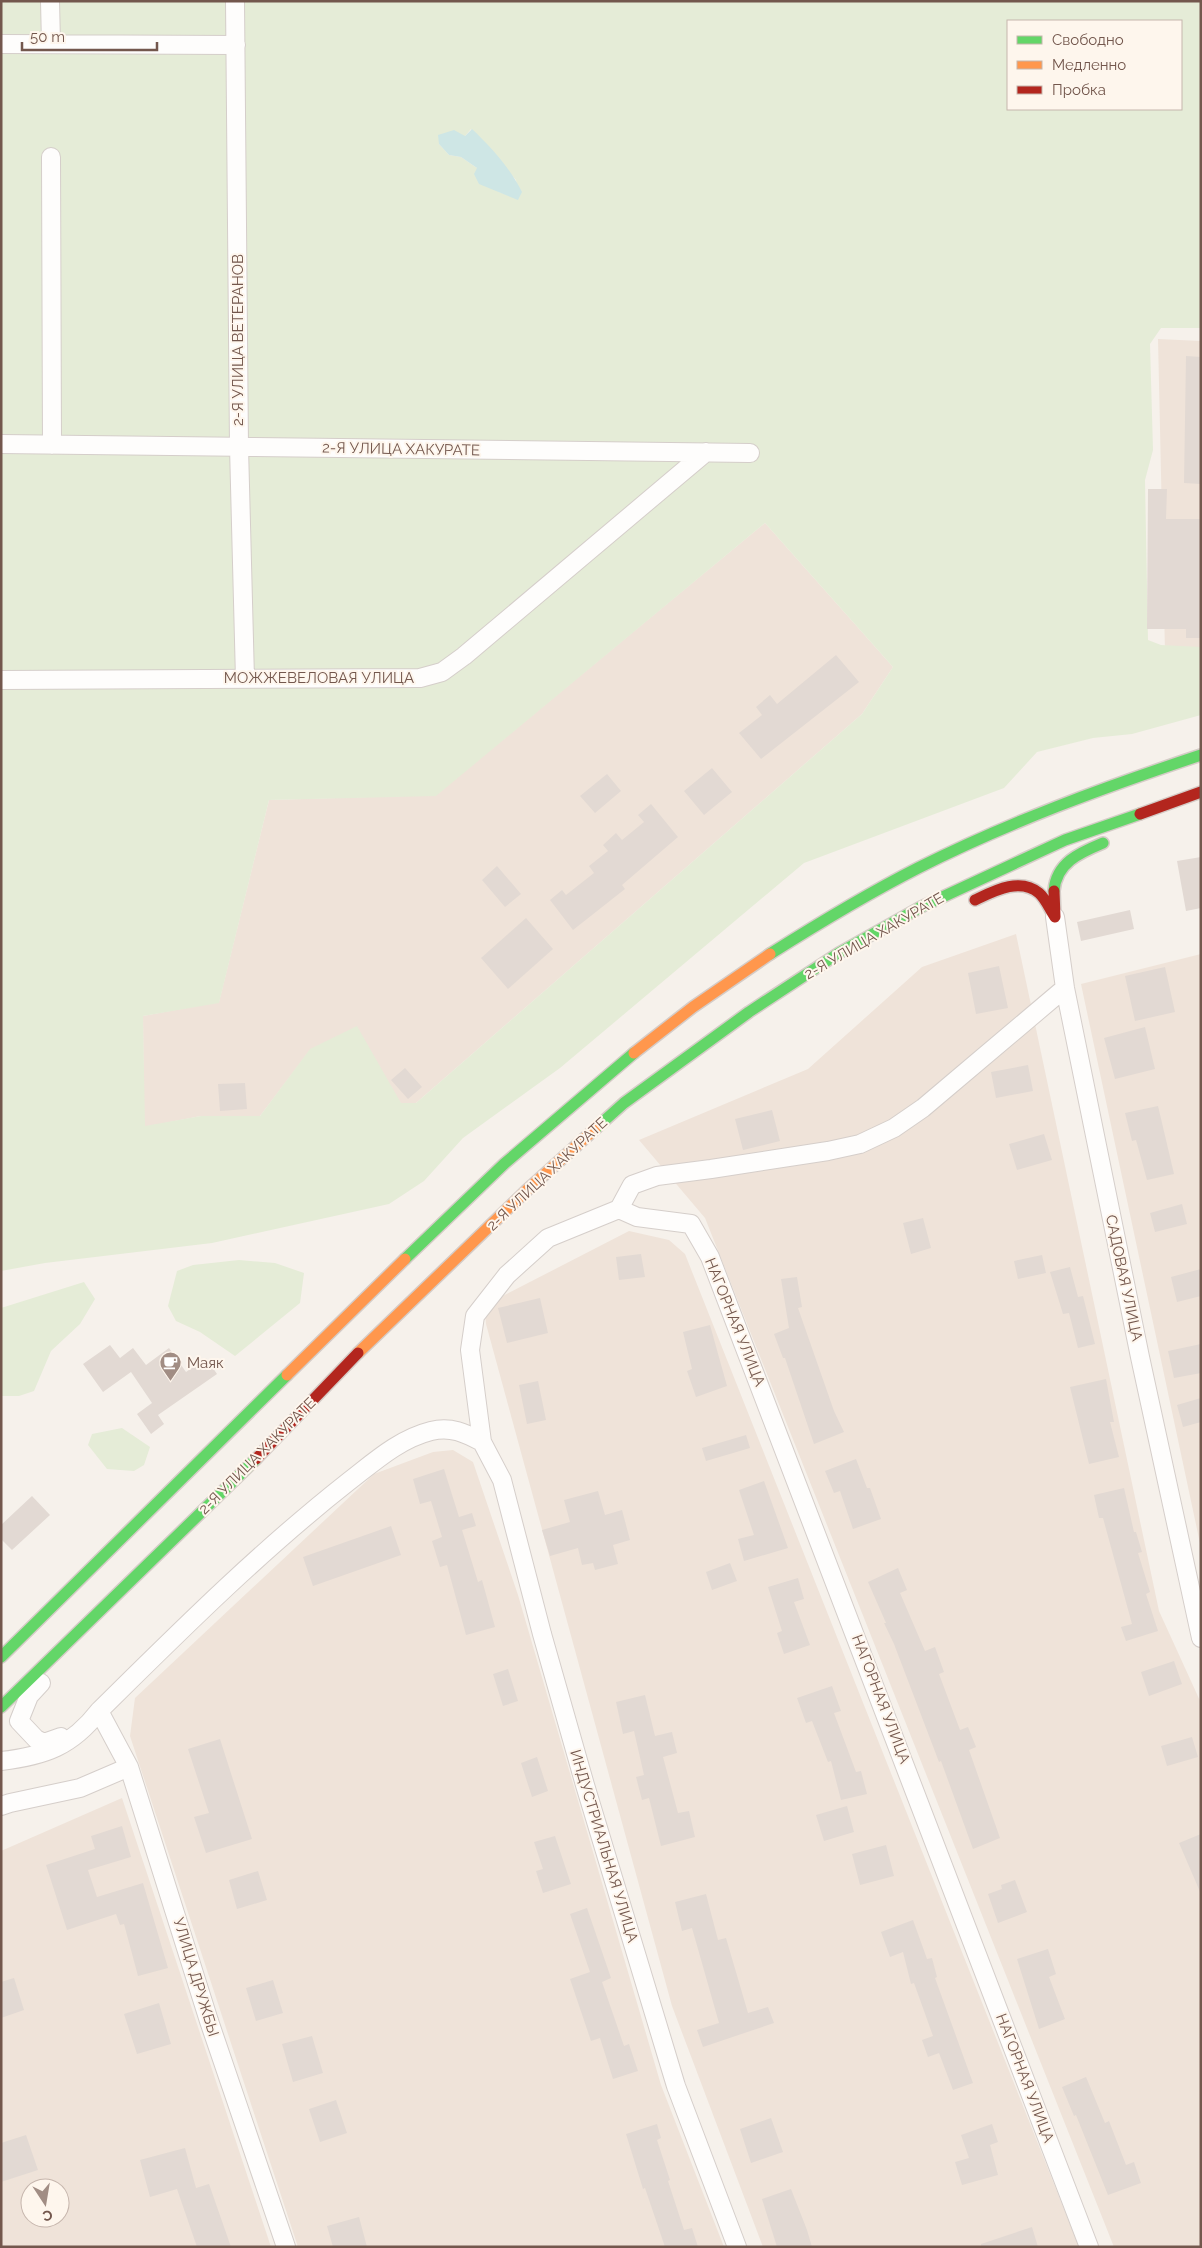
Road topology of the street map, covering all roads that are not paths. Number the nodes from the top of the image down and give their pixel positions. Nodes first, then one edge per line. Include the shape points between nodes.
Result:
1 (50, 1) edge
2 (235, 1) edge
3 (51, 43) junction
4 (1, 44) edge
5 (236, 45) junction
6 (51, 157) dead end
7 (1, 444) edge
8 (52, 445) junction
9 (239, 447) junction
10 (706, 452) junction
11 (750, 453) dead end
12 (245, 679) junction
13 (1, 680) edge
14 (1201, 755) edge
15 (1201, 792) edge
16 (1115, 839) dead end
17 (1080, 852) junction
18 (907, 861) dead end
19 (1048, 866) dead end
20 (1025, 876) dead end
21 (1002, 887) junction
22 (967, 904) dead end
23 (828, 916) junction
24 (1055, 917) junction
25 (1065, 988) junction
26 (718, 1049) dead end
27 (576, 1146) junction
28 (619, 1209) junction
29 (482, 1442) junction
30 (175, 1539) junction
31 (1201, 1638) edge
32 (1, 1658) edge
33 (1, 1707) edge
34 (99, 1711) junction
35 (85, 1729) junction
36 (1, 1761) edge
37 (129, 1767) junction
38 (1, 1806) edge
39 (286, 2247) edge
40 (737, 2247) edge
41 (1089, 2247) edge

1 - 3 street
2 - 5 street, 2-Я УЛИЦА ВЕТЕРАНОВ
3 - 4 street
3 - 5 street
5 - 9 street, 2-Я УЛИЦА ВЕТЕРАНОВ
6 - 8 street
7 - 8 street, 2-Я УЛИЦА ХАКУРАТЕ
8 - 9 street, 2-Я УЛИЦА ХАКУРАТЕ
9 - 10 street, 2-Я УЛИЦА ХАКУРАТЕ
9 - 12 street, 2-Я УЛИЦА ВЕТЕРАНОВ
10 - 11 street, 2-Я УЛИЦА ХАКУРАТЕ
10 - 12 street, МОЖЖЕВЕЛОВАЯ УЛИЦА via 442,672 420,678
12 - 13 street, МОЖЖЕВЕЛОВАЯ УЛИЦА
14 - 23 main road via 1106,787 935,858
15 - 27 main road, 2-Я УЛИЦА ХАКУРАТЕ via 1049,847 921,907 839,953 749,1012 624,1103
16 - 17 main road
17 - 19 main road
17 - 24 main road via 1066,861 1059,872 1054,888
18 - 23 main road
20 - 21 main road
21 - 22 main road
21 - 24 main road via 1022,886 1039,893
23 - 32 main road via 715,992 633,1053 538,1133 397,1265
24 - 25 street, САДОВАЯ УЛИЦА
25 - 28 street via 923,1108 894,1128 860,1144 828,1152 657,1176 632,1185
25 - 31 street, САДОВАЯ УЛИЦА
26 - 27 main road
27 - 30 main road, 2-Я УЛИЦА ХАКУРАТЕ via 371,1340
28 - 29 street via 548,1238 507,1275 475,1316 470,1350
28 - 41 street, НАГОРНАЯ УЛИЦА via 637,1217 691,1224 710,1257
29 - 34 street via 459,1430 433,1430 404,1441 328,1498 242,1573
29 - 40 street, ИНДУСТРИАЛЬНАЯ УЛИЦА via 502,1480 577,1757 676,2086
30 - 33 main road, 2-Я УЛИЦА ХАКУРАТЕ
30 - 35 street via 172,1547 28,1696 19,1721 44,1743
34 - 35 street
34 - 37 street, УЛИЦА ДРУЖБЫ
35 - 36 street via 57,1749
37 - 38 street via 80,1788
37 - 39 street, УЛИЦА ДРУЖБЫ via 209,2022

